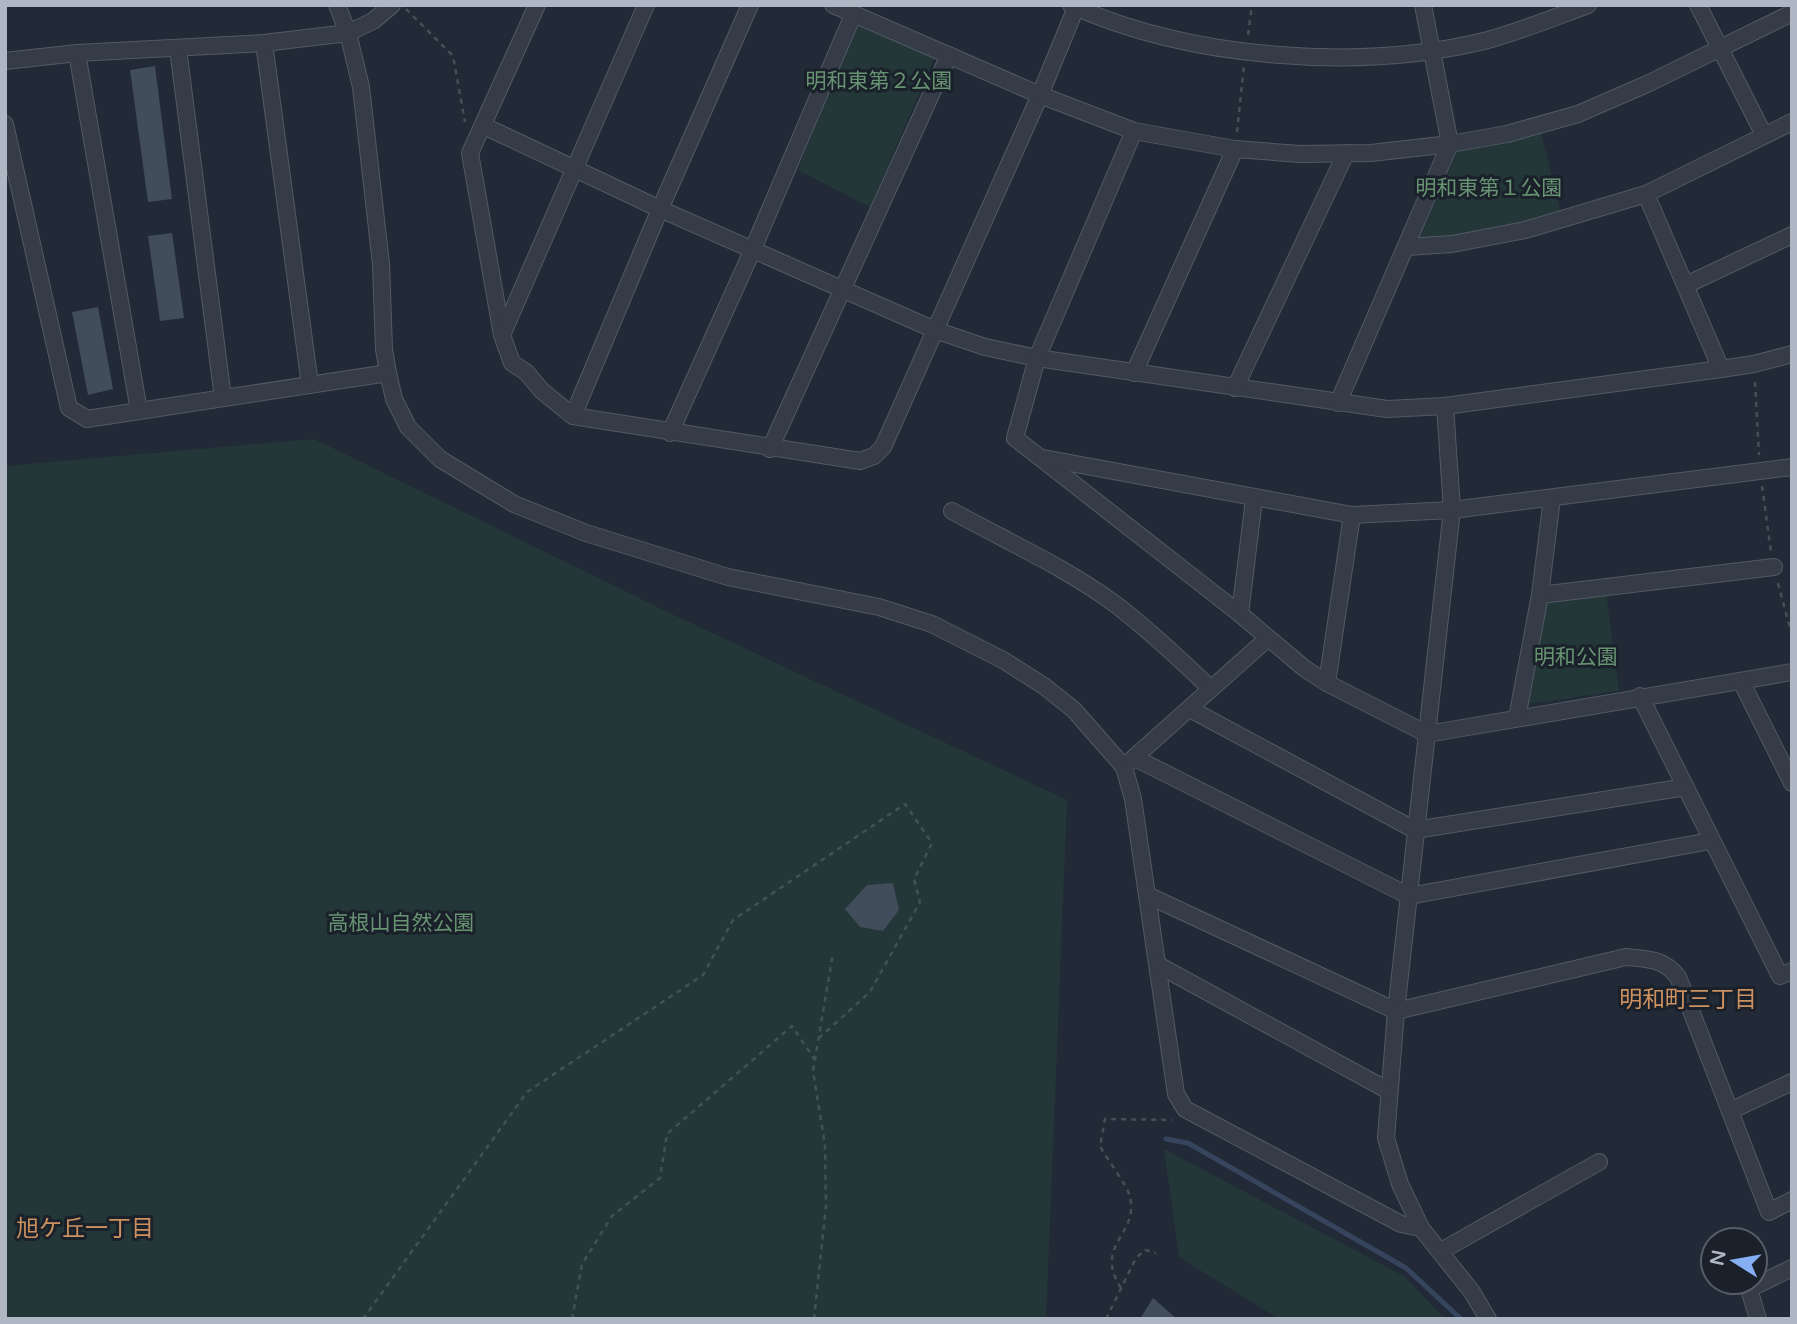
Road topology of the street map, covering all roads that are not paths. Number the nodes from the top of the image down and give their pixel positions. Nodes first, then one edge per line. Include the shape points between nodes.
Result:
1 (337, 5) edge
2 (392, 5) edge
3 (537, 5) edge
4 (646, 5) edge
5 (750, 5) edge
6 (833, 5) edge
7 (1423, 5) edge
8 (1588, 5) edge
9 (1698, 5) edge
10 (1075, 6) edge
11 (1792, 13) edge
12 (853, 15) junction
13 (348, 33) junction
14 (264, 43) junction
15 (178, 49) junction
16 (1720, 49) junction
17 (1430, 51) junction
18 (77, 53) junction
19 (949, 55) junction
20 (5, 61) edge
21 (1040, 95) junction
22 (1792, 122) edge
23 (5, 124) edge
24 (484, 126) junction
25 (1134, 131) junction
26 (1764, 135) junction
27 (1450, 144) junction
28 (1235, 149) junction
29 (1346, 153) junction
30 (576, 169) junction
31 (1646, 194) junction
32 (660, 209) junction
33 (1792, 235) edge
34 (1407, 247) junction
35 (753, 249) junction
36 (1686, 285) junction
37 (844, 290) junction
38 (935, 330) junction
39 (502, 335) junction
40 (1792, 354) edge
41 (1037, 358) junction
42 (1721, 369) junction
43 (388, 373) junction
44 (1134, 373) junction
45 (310, 385) junction
46 (1235, 388) junction
47 (223, 398) junction
48 (1338, 403) junction
49 (1445, 406) junction
50 (139, 411) junction
51 (573, 416) junction
52 (670, 433) junction
53 (770, 449) junction
54 (1041, 458) junction
55 (1792, 467) edge
56 (1552, 498) junction
57 (1254, 499) junction
58 (1452, 510) junction
59 (953, 511) dead end
60 (1352, 515) junction
61 (1773, 568) road end
62 (1540, 595) junction
63 (1240, 614) junction
64 (1267, 639) junction
65 (1792, 673) edge
66 (1741, 681) junction
67 (1327, 683) junction
68 (1210, 689) junction
69 (1640, 696) junction
70 (1190, 709) junction
71 (1517, 718) junction
72 (1427, 734) junction
73 (1129, 762) junction
74 (1792, 783) edge
75 (1686, 787) junction
76 (1415, 830) junction
77 (1710, 841) junction
78 (1147, 895) junction
79 (1409, 896) junction
80 (1158, 965) junction
81 (1792, 971) edge
82 (1396, 1012) junction
83 (1792, 1082) edge
84 (1389, 1091) junction
85 (1730, 1111) junction
86 (1598, 1162) dead end
87 (1792, 1200) edge
88 (1421, 1228) junction
89 (1441, 1251) junction
90 (1792, 1268) edge
91 (1488, 1319) edge
92 (1758, 1319) edge

1 - 13 street
2 - 13 street
3 - 24 street
4 - 30 street
5 - 32 street
6 - 12 street
7 - 17 street
8 - 17 street via 1488,40
9 - 16 street
10 - 17 street via 1144,32 1202,45 1320,57
10 - 21 street
11 - 16 street
12 - 19 street
12 - 35 street
13 - 14 street
13 - 43 street via 361,87
14 - 15 street
14 - 45 street
15 - 18 street
15 - 47 street
16 - 26 street
16 - 27 street via 1578,114
17 - 27 street
18 - 20 street
18 - 50 street
19 - 21 street
19 - 37 street
21 - 25 street
21 - 38 street
22 - 26 street
23 - 50 street via 69,408 87,419
24 - 30 street
24 - 39 street via 470,153
25 - 28 street
25 - 41 street
26 - 31 street
27 - 29 street
27 - 34 street
28 - 29 street
28 - 44 street
29 - 46 street
30 - 32 street
30 - 39 street
31 - 34 street via 1525,230
31 - 36 street
32 - 35 street
32 - 51 street
33 - 36 street
34 - 48 street
35 - 37 street
35 - 52 street
36 - 42 street
37 - 38 street
37 - 53 street
38 - 41 street
38 - 53 street via 883,446 874,456 860,461
39 - 51 street via 512,363
40 - 42 street
41 - 44 street
41 - 54 street via 1015,438
42 - 49 street
43 - 45 street
43 - 73 street via 408,427 440,459 514,504 586,533 728,578 879,607 933,624 1044,686
44 - 46 street
45 - 47 street
46 - 48 street
47 - 50 street
48 - 49 street via 1387,409
49 - 58 street
51 - 52 street
52 - 53 street
54 - 57 street
54 - 63 street
55 - 56 street
56 - 58 street
56 - 62 street
57 - 60 street
57 - 63 street
58 - 60 street
58 - 72 street
59 - 68 street via 1114,603
60 - 67 street
61 - 62 street
62 - 71 street
63 - 64 street
64 - 67 street
64 - 68 street
65 - 66 street
66 - 69 street
66 - 74 street
67 - 72 street
68 - 70 street
69 - 71 street
69 - 75 street
70 - 73 street
70 - 76 street
71 - 72 street
72 - 76 street
73 - 78 street
73 - 79 street
75 - 76 street
75 - 77 street
76 - 79 street
77 - 79 street
77 - 81 street via 1780,976
78 - 80 street
78 - 82 street
79 - 82 street
80 - 84 street
80 - 88 street via 1176,1094 1185,1109 1401,1224
82 - 84 street
82 - 85 street via 1626,957 1653,959 1669,965 1678,977
83 - 85 street
84 - 88 street via 1386,1138 1400,1184
85 - 87 street via 1769,1212
86 - 89 street
88 - 89 street
89 - 91 street
90 - 92 street via 1749,1289

